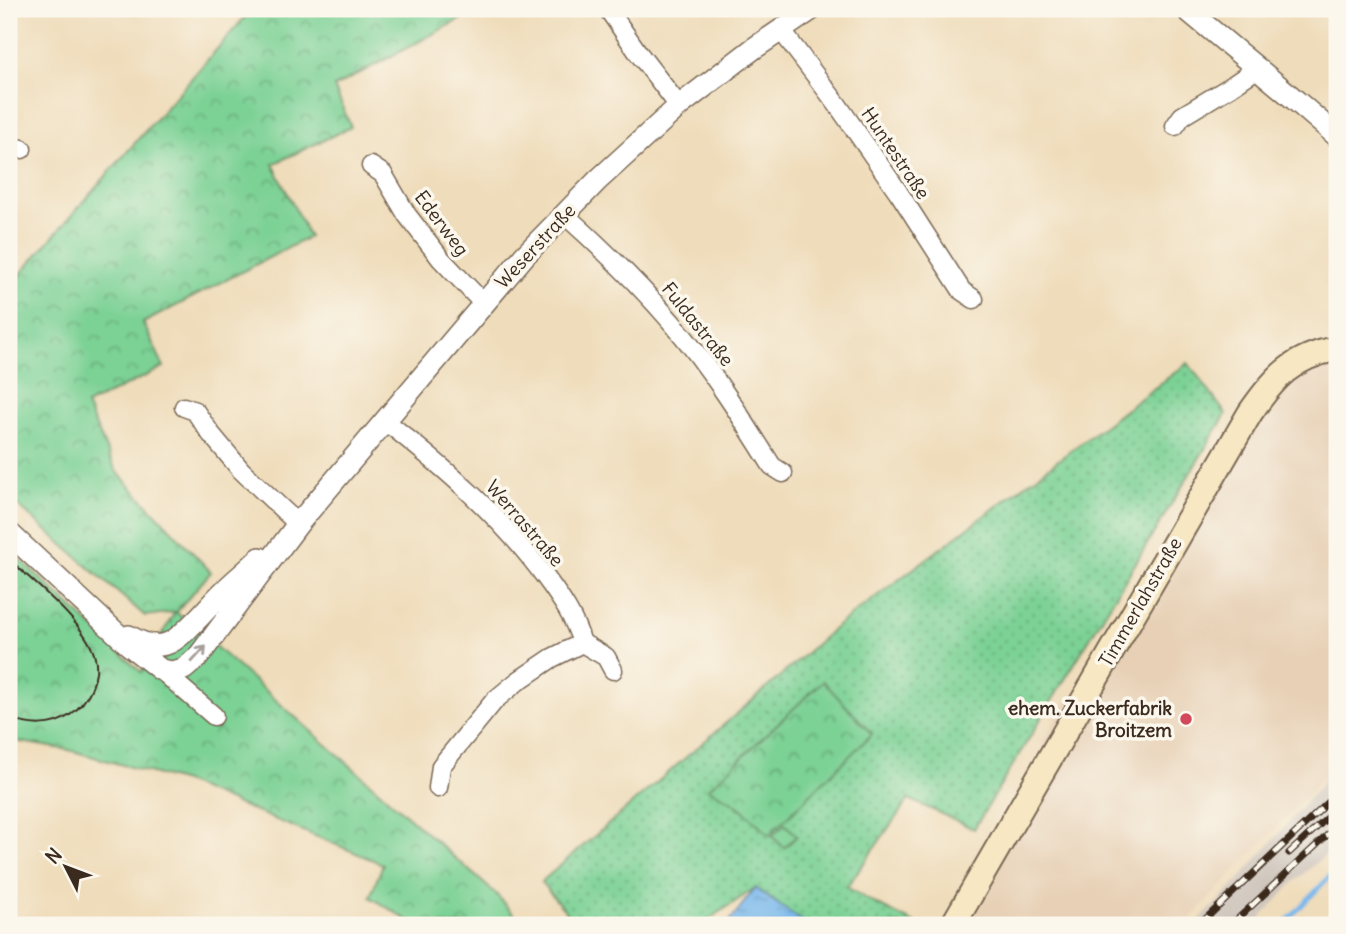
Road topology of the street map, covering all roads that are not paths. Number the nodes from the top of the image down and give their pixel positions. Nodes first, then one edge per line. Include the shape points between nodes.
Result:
1 (608, 9) edge
2 (812, 9) edge
3 (1186, 9) edge
4 (781, 30) junction
5 (1258, 68) junction
6 (679, 106) junction
7 (1175, 126) dead end
8 (1337, 136) edge
9 (371, 166) dead end
10 (564, 214) junction
11 (974, 299) dead end
12 (483, 303) junction
13 (1337, 349) edge
14 (184, 407) dead end
15 (384, 420) junction
16 (783, 473) dead end
17 (298, 524) junction
18 (9, 533) edge
19 (88, 606) junction
20 (582, 643) junction
21 (161, 670) junction
22 (613, 670) dead end
23 (214, 716) dead end
24 (438, 789) dead end
25 (953, 925) edge

1 - 6 street
2 - 4 street, Weserstraße
3 - 5 street
4 - 6 street, Weserstraße
4 - 11 street, Huntestraße via 899,193 962,291
5 - 7 street via 1182,116
5 - 8 street
6 - 10 street, Weserstraße
9 - 12 street, Ederweg via 383,174 441,259
10 - 12 street, Weserstraße
10 - 16 street, Fuldastraße via 675,326 772,466
12 - 15 street, Weserstraße
13 - 25 main road, Timmerlahstraße via 1290,366 1250,413
14 - 17 street via 195,411 241,470
15 - 17 street, Weserstraße
15 - 20 street, Werrastraße via 504,525 563,601
17 - 19 street, Weserstraße via 176,639 165,644 140,642
21 -> 17 street, Weserstraße via 184,669 198,657
18 - 19 street
19 - 21 street
20 - 22 street via 606,657
20 - 24 street via 552,658 495,700 441,766
21 - 23 street

